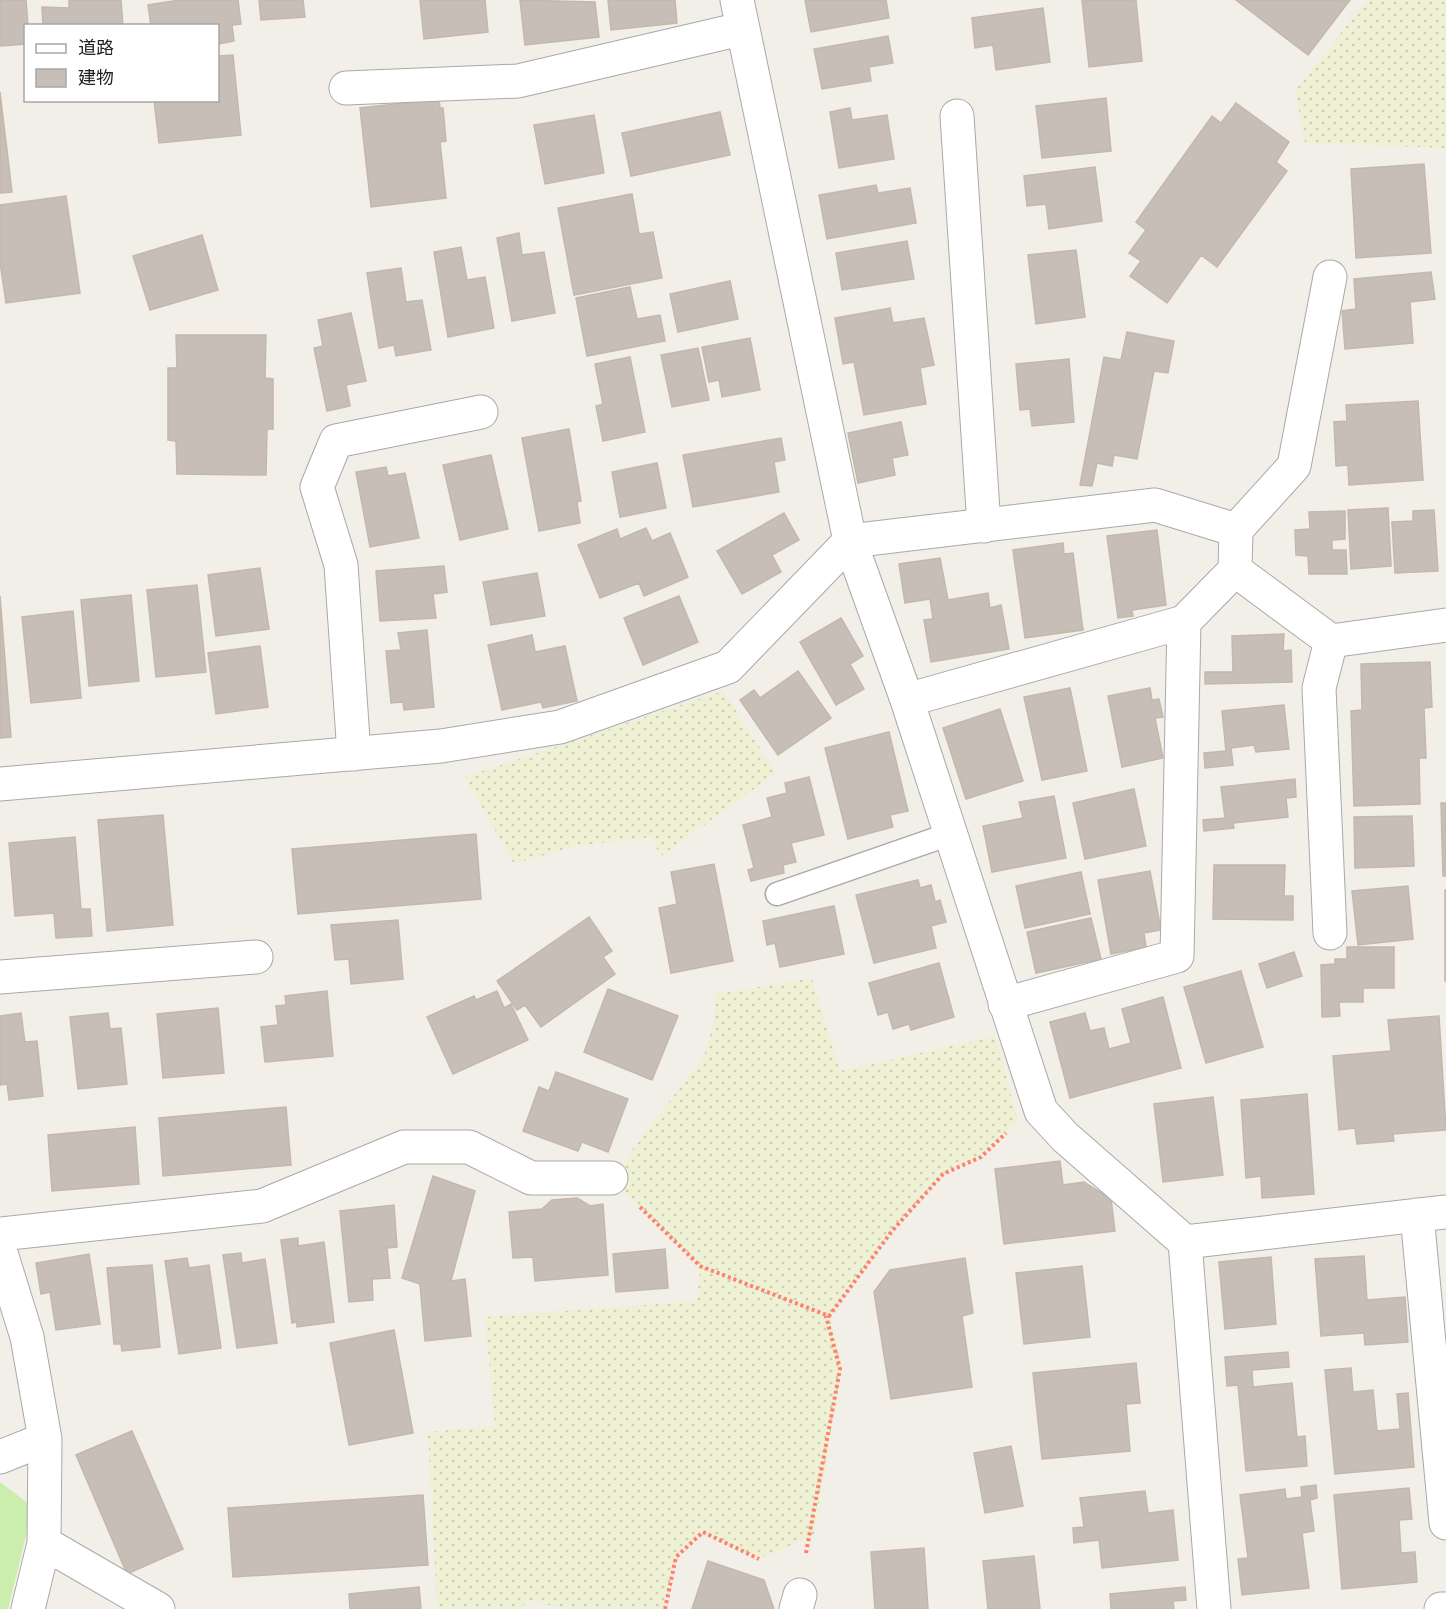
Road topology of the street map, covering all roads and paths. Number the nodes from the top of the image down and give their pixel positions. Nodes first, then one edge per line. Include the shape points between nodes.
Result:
1 (739, 14) edge
2 (346, 88) dead end
3 (957, 116) dead end
4 (1330, 277) dead end
5 (481, 412) dead end
6 (984, 525) junction
7 (1236, 530) junction
8 (850, 541) junction
9 (1235, 570) junction
10 (1184, 622) junction
11 (1446, 625) edge
12 (1331, 641) junction
13 (907, 700) junction
14 (354, 754) junction
15 (0, 784) edge
16 (950, 834) junction
17 (777, 894) dead end
18 (1330, 933) dead end
19 (256, 957) dead end
20 (0, 977) edge
21 (1005, 1004) junction
22 (1041, 1111) junction
23 (611, 1178) joint
24 (1432, 1213) edge
25 (0, 1234) edge
26 (1185, 1242) junction
27 (0, 1250) edge
28 (826, 1316) junction
29 (45, 1439) junction
30 (0, 1457) edge
31 (1446, 1523) edge
32 (44, 1543) junction
33 (759, 1559) dead end
34 (798, 1602) edge
35 (28, 1609) edge
36 (158, 1609) edge
37 (665, 1609) edge
38 (1214, 1609) edge
39 (1441, 1609) edge
40 (1446, 1609) edge

1 - 2 street via 518,81
1 - 8 street
3 - 6 street
4 - 7 street via 1294,466
5 - 14 street via 336,441 317,487 341,565
6 - 7 street via 1155,505
6 - 8 street
7 - 9 street
8 - 13 street
8 - 14 street via 728,666 560,727 441,746
9 - 10 street
9 - 12 street
10 - 13 street
10 - 21 street via 1177,956
11 - 12 street
12 - 18 street via 1319,688
13 - 16 street
14 - 15 street
16 - 17 lane
16 - 21 street
19 - 20 street
21 - 22 street
22 - 26 street via 1065,1137
22 - 28 path via 1018,1121 981,1158 943,1174 892,1231
23 - 25 street via 531,1178 469,1147 404,1147 262,1206
23 - 28 path via 700,1266
24 - 26 street
24 - 31 street
26 - 38 street
27 - 29 street via 27,1337
28 - 34 path via 840,1369
29 - 30 street
29 - 32 street
32 - 35 street
32 - 36 street
33 - 37 path via 704,1532 676,1557
39 - 40 street

